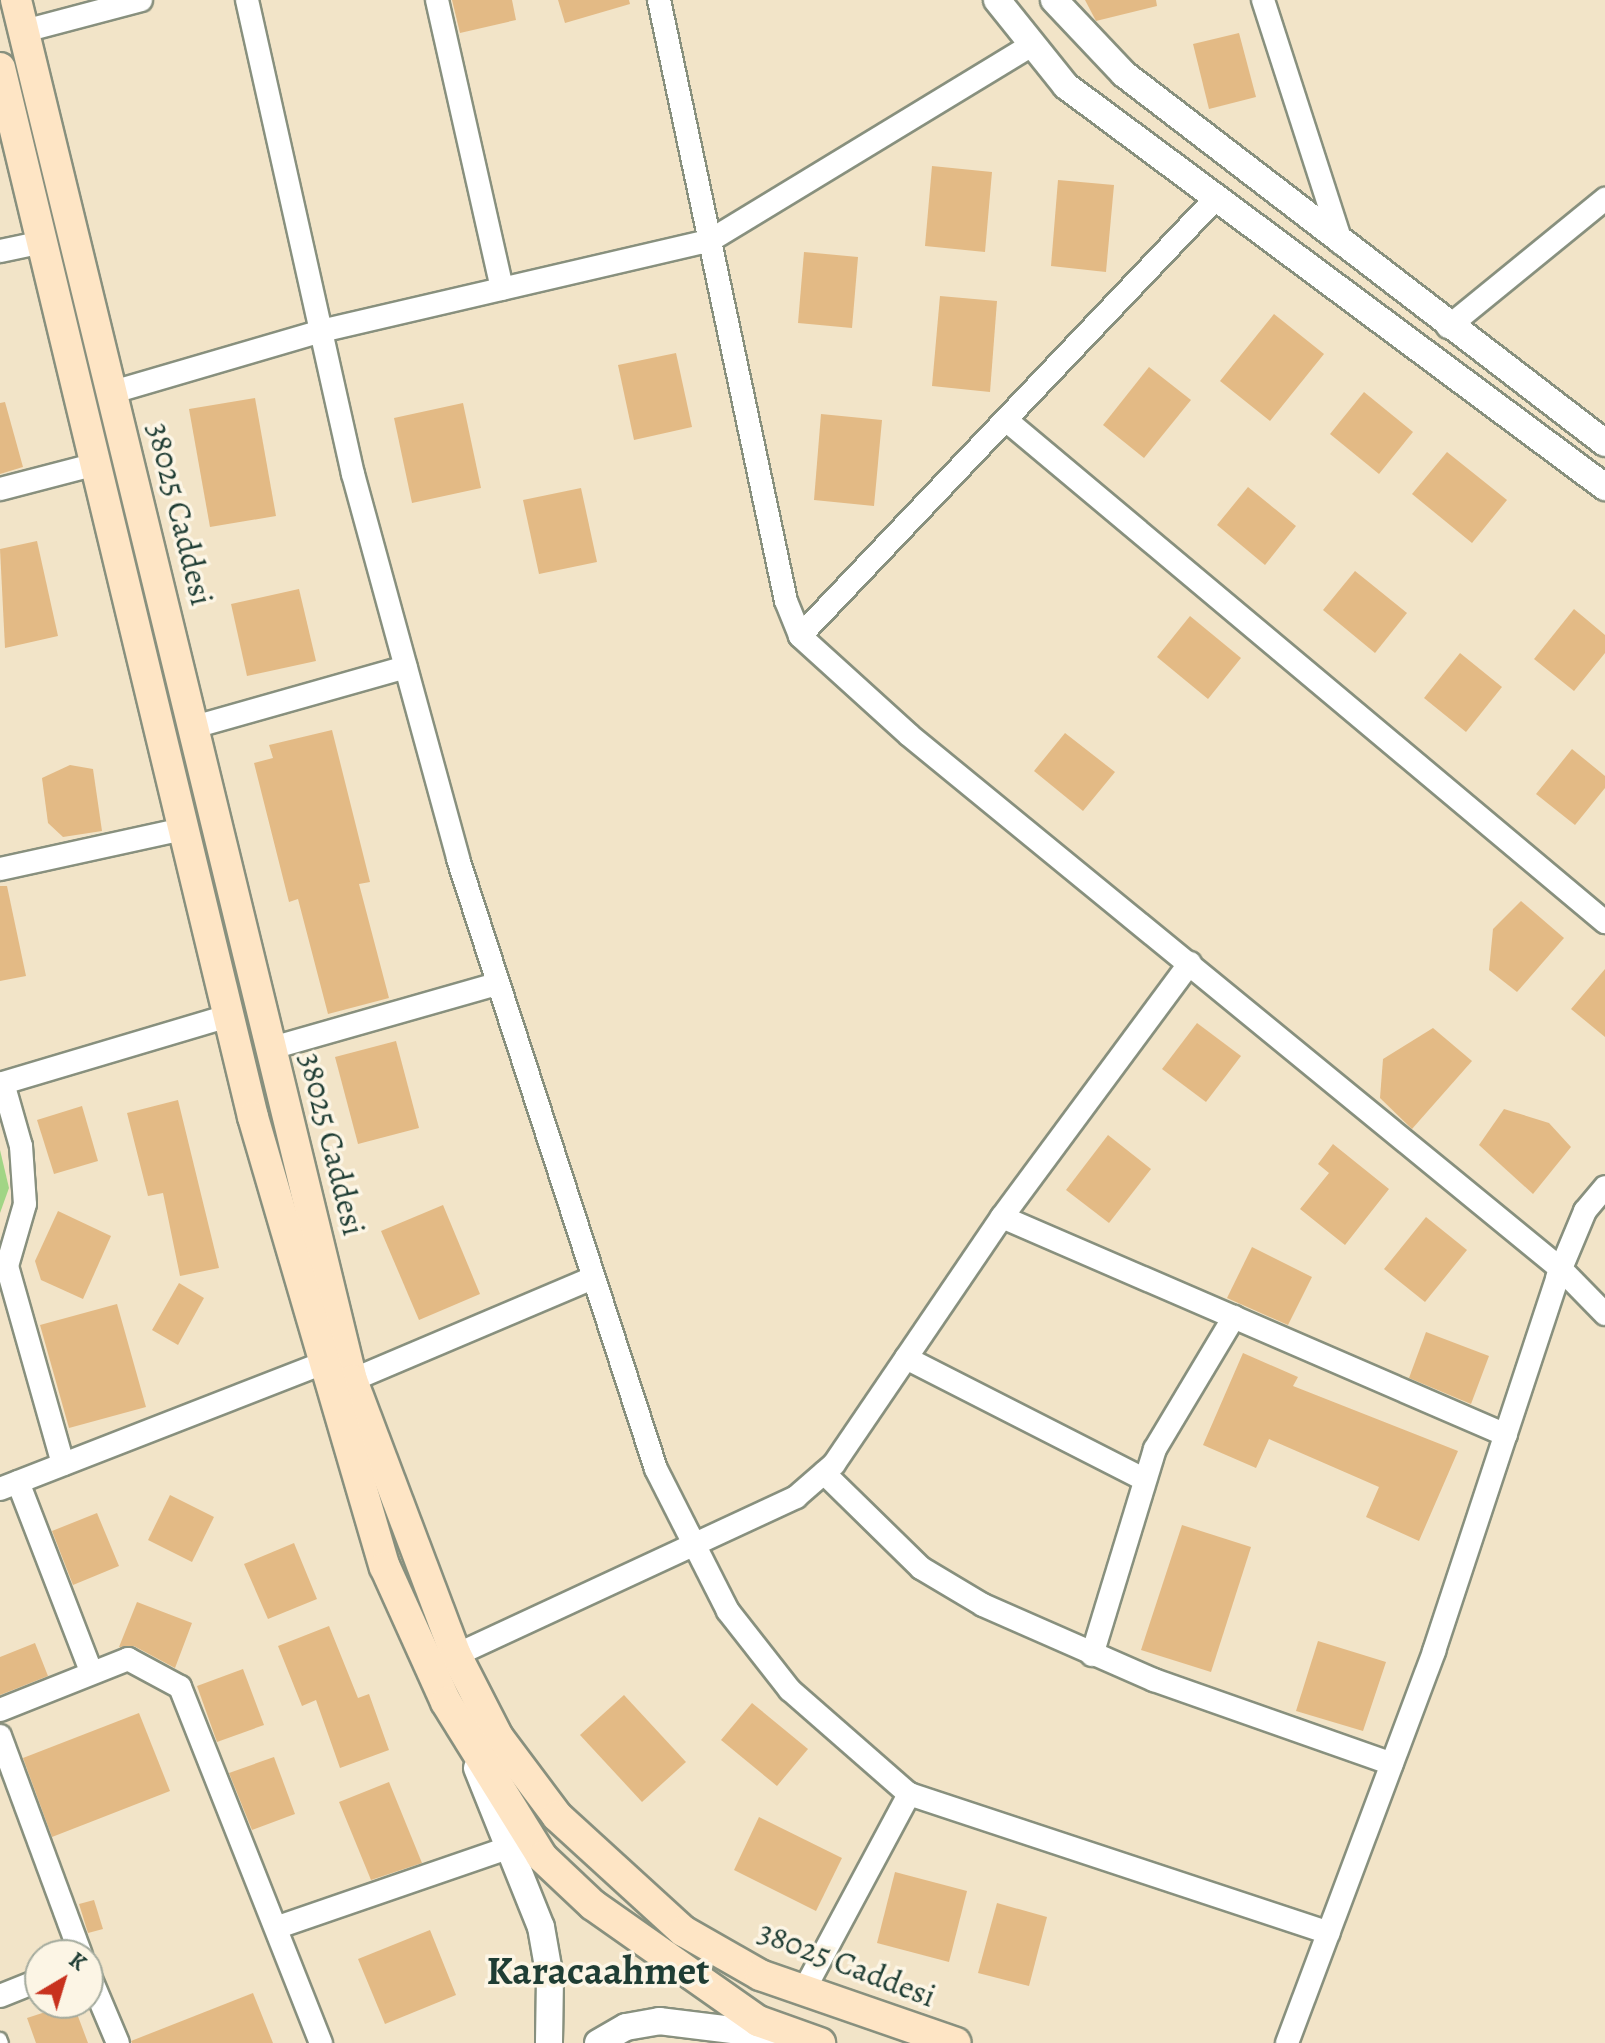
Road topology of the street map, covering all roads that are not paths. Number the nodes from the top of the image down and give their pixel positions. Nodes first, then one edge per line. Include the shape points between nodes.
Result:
1 (16, 0) edge
2 (141, 0) edge
3 (247, 0) edge
4 (437, 0) edge
5 (659, 0) edge
6 (997, 0) edge
7 (1054, 0) edge
8 (1263, 0) edge
9 (24, 31) junction
10 (1030, 46) junction
11 (0, 68) edge
12 (1217, 197) junction
13 (1605, 199) edge
14 (711, 240) junction
15 (43, 242) junction
16 (1342, 244) junction
17 (0, 251) edge
18 (502, 289) junction
19 (1448, 327) junction
20 (321, 331) junction
21 (113, 392) junction
22 (1006, 420) junction
23 (1605, 443) edge
24 (97, 464) junction
25 (1605, 487) edge
26 (0, 489) edge
27 (800, 636) junction
28 (406, 667) junction
29 (194, 727) junction
30 (184, 829) junction
31 (0, 869) edge
32 (1605, 922) edge
33 (1190, 963) junction
34 (497, 984) junction
35 (228, 1016) junction
36 (272, 1048) junction
37 (2, 1083) edge
38 (1605, 1187) edge
39 (1002, 1217) junction
40 (6, 1252) edge
41 (1561, 1269) junction
42 (590, 1279) junction
43 (1605, 1314) edge
44 (1234, 1317) junction
45 (906, 1358) junction
46 (325, 1362) junction
47 (352, 1380) junction
48 (1506, 1435) junction
49 (63, 1464) junction
50 (824, 1473) junction
51 (1145, 1480) junction
52 (9, 1485) edge
53 (695, 1547) junction
54 (456, 1655) junction
55 (1092, 1655) junction
56 (90, 1669) junction
57 (0, 1710) edge
58 (0, 1736) edge
59 (466, 1739) junction
60 (1392, 1764) junction
61 (909, 1794) junction
62 (508, 1848) junction
63 (278, 1927) junction
64 (1329, 1933) junction
65 (75, 1939) edge
66 (24, 1986) edge
67 (803, 1992) junction
68 (0, 1996) edge
69 (104, 2010) edge
70 (815, 2041) edge
71 (118, 2043) edge
72 (321, 2043) edge
73 (549, 2043) edge
74 (598, 2043) edge
75 (956, 2043) edge
76 (1287, 2043) edge

1 - 9 main road, 38025 Caddesi
2 - 9 street
3 - 20 street
4 - 18 street
5 - 14 street
6 - 10 street
7 - 16 street via 1124,74
8 - 16 street
9 - 21 main road, 38025 Caddesi
10 - 12 street via 1066,86
10 - 14 street
11 - 15 main road, 38025 Caddesi
12 - 22 street
12 - 25 street
13 - 19 street
14 - 18 street
14 - 27 street via 786,601
15 - 17 street
15 - 24 main road, 38025 Caddesi
16 - 19 street
18 - 20 street
19 - 23 street
20 - 21 street
20 - 28 street
21 - 29 main road, 38025 Caddesi
22 - 27 street
22 - 32 street
24 - 26 street
24 - 30 main road, 38025 Caddesi
27 - 33 street via 909,735
28 - 29 street
28 - 34 street
29 - 36 main road, 38025 Caddesi
30 - 31 street
30 - 35 main road, 38025 Caddesi
33 - 39 street
33 - 41 street
34 - 36 street
34 - 42 street
35 - 37 street
35 - 46 main road, 38025 Caddesi
36 - 47 main road, 38025 Caddesi
37 - 40 street via 21,1146 25,1204
38 - 41 street via 1585,1211
39 - 44 street
39 - 45 street
40 - 49 street
41 - 43 street
41 - 48 street
42 - 47 street
42 - 53 street via 656,1469
44 - 48 street
44 - 51 street via 1170,1413
45 - 50 street
45 - 51 street
46 - 49 street
46 - 59 main road, 38025 Caddesi via 385,1567
47 - 54 main road, 38025 Caddesi
48 - 60 street
49 - 52 street
50 - 53 street via 796,1497
50 - 55 street via 921,1568
51 - 55 street
52 - 56 street
53 - 54 street
53 - 61 street via 728,1611 790,1690
54 - 67 main road, 38025 Caddesi via 498,1737 557,1816 612,1870 683,1931
55 - 60 street
56 - 57 street
56 - 63 street via 128,1659 180,1687
58 - 65 street
59 - 62 street
59 - 70 main road, 38025 Caddesi via 542,1857 593,1905 758,2021
60 - 64 street
61 - 64 street
61 - 67 street
62 - 63 street
62 - 73 street via 541,1927
63 - 72 street
64 - 76 street
66 - 68 street
67 - 75 main road, 38025 Caddesi
69 - 71 street
70 - 74 street via 659,2021

